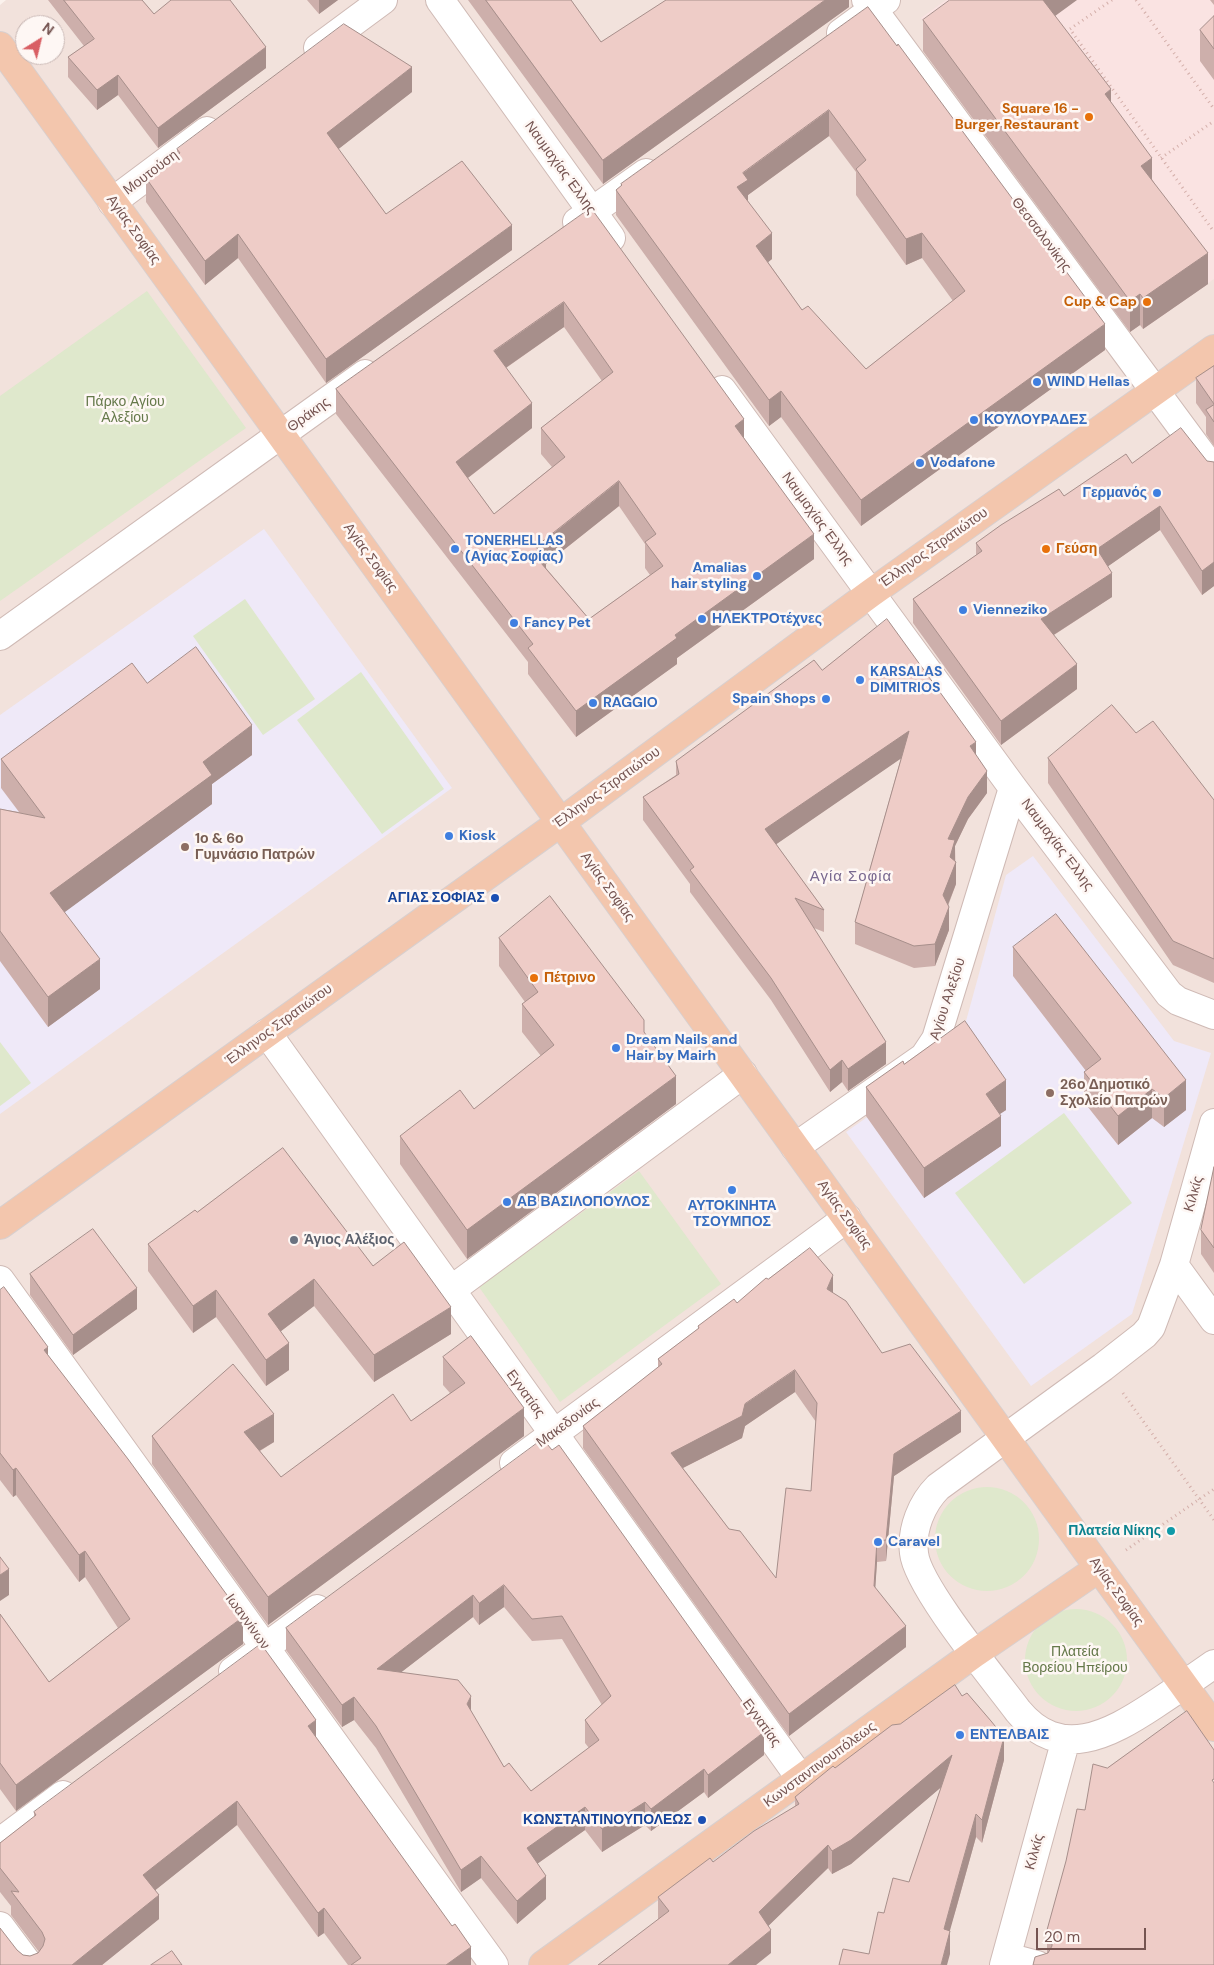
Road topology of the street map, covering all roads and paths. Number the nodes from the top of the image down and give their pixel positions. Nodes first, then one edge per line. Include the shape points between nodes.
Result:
1 (383, 0) edge
2 (440, 0) edge
3 (1112, 0) edge
4 (1136, 0) edge
5 (875, 3) edge
6 (0, 46) edge
7 (817, 50) edge
8 (295, 65) edge
9 (1214, 109) edge
10 (224, 119) edge
11 (1214, 121) edge
12 (1161, 158) junction
13 (664, 160) edge
14 (112, 202) junction
15 (592, 212) junction
16 (1214, 232) edge
17 (560, 235) edge
18 (627, 259) edge
19 (1214, 349) edge
20 (384, 361) edge
21 (708, 370) edge
22 (1156, 390) junction
23 (281, 435) junction
24 (1214, 471) edge
25 (871, 592) junction
26 (0, 636) edge
27 (1014, 788) junction
28 (560, 822) junction
29 (1214, 1015) edge
30 (267, 1033) junction
31 (743, 1074) junction
32 (1214, 1123) edge
33 (795, 1147) junction
34 (847, 1218) junction
35 (0, 1225) edge
36 (1174, 1265) junction
37 (0, 1280) edge
38 (451, 1290) junction
39 (1214, 1320) edge
40 (1103, 1367) junction
41 (554, 1434) junction
42 (1007, 1439) junction
43 (498, 1475) edge
44 (1214, 1489) edge
45 (1199, 1499) junction
46 (1214, 1520) edge
47 (1099, 1568) junction
48 (337, 1594) edge
49 (265, 1647) junction
50 (975, 1653) junction
51 (1214, 1664) edge
52 (1184, 1686) junction
53 (209, 1688) edge
54 (1214, 1727) edge
55 (1066, 1739) junction
56 (801, 1779) junction
57 (81, 1782) edge
58 (3, 1833) edge
59 (0, 1926) edge
60 (1006, 1961) edge
61 (29, 1965) edge
62 (494, 1965) edge
63 (543, 1965) edge
64 (1036, 1965) edge

1 - 8 street
2 - 15 street, Ναυμαχίας Έλλης
3 - 12 path via 1070,29
4 - 9 path
5 - 7 street
5 - 22 street, Θεσσαλονίκης
6 - 14 main road, Αγίας Σοφίας
10 - 14 street, Μουτούση
11 - 12 path
12 - 16 path
13 - 15 street
14 - 23 main road, Αγίας Σοφίας
15 - 17 street
15 - 18 street, Ναυμαχίας Έλλης
19 - 22 main road, Έλληνος Στρατιώτου
20 - 23 street, Θράκης
21 - 25 street, Ναυμαχίας Έλλης
22 - 24 street, Θεσσαλονίκης
22 - 25 main road, Έλληνος Στρατιώτου
23 - 26 street, Θράκης
23 - 28 main road, Αγίας Σοφίας
25 - 27 street, Ναυμαχίας Έλλης
25 - 28 main road, Έλληνος Στρατιώτου
27 - 29 street, Ναυμαχίας Έλλης via 1169,994 1178,1001
27 - 33 street, Αγίου Αλεξίου via 931,1049
28 - 30 main road, Έλληνος Στρατιώτου
28 - 31 main road, Αγίας Σοφίας
30 - 35 main road, Έλληνος Στρατιώτου
30 - 38 street, Εγνατίας
31 - 33 main road, Αγίας Σοφίας
31 - 38 street
32 - 36 street, Κιλκίς
33 - 34 main road, Αγίας Σοφίας
34 - 41 street, Μακεδονίας
34 - 42 main road, Αγίας Σοφίας
36 - 39 street
36 - 40 street, Κιλκίς via 1151,1327
37 - 49 street, Ιωαννίνων
38 - 41 street, Εγνατίας
40 - 42 street, Κιλκίς
40 - 45 path
41 - 43 street, Μακεδονίας
41 - 56 street, Εγνατίας
42 - 47 main road, Αγίας Σοφίας
42 - 50 street, Κιλκίς via 947,1479 931,1494 919,1518 914,1543 918,1570
44 - 45 path
45 - 46 path
45 - 47 path
47 - 50 main road, Κωνσταντινουπόλεως
47 - 52 main road, Αγίας Σοφίας
48 - 49 street
49 - 53 street
49 - 62 street, Ιωαννίνων
50 - 55 street, Κιλκίς via 1024,1719 1044,1733
50 - 56 main road, Κωνσταντινουπόλεως
51 - 52 street, Κιλκίς
52 - 54 main road, Αγίας Σοφίας
52 - 55 street, Κιλκίς via 1113,1730 1091,1738
55 - 60 street, Κιλκίς
56 - 63 main road, Κωνσταντινουπόλεως
57 - 58 street
59 - 61 street
60 - 64 street

